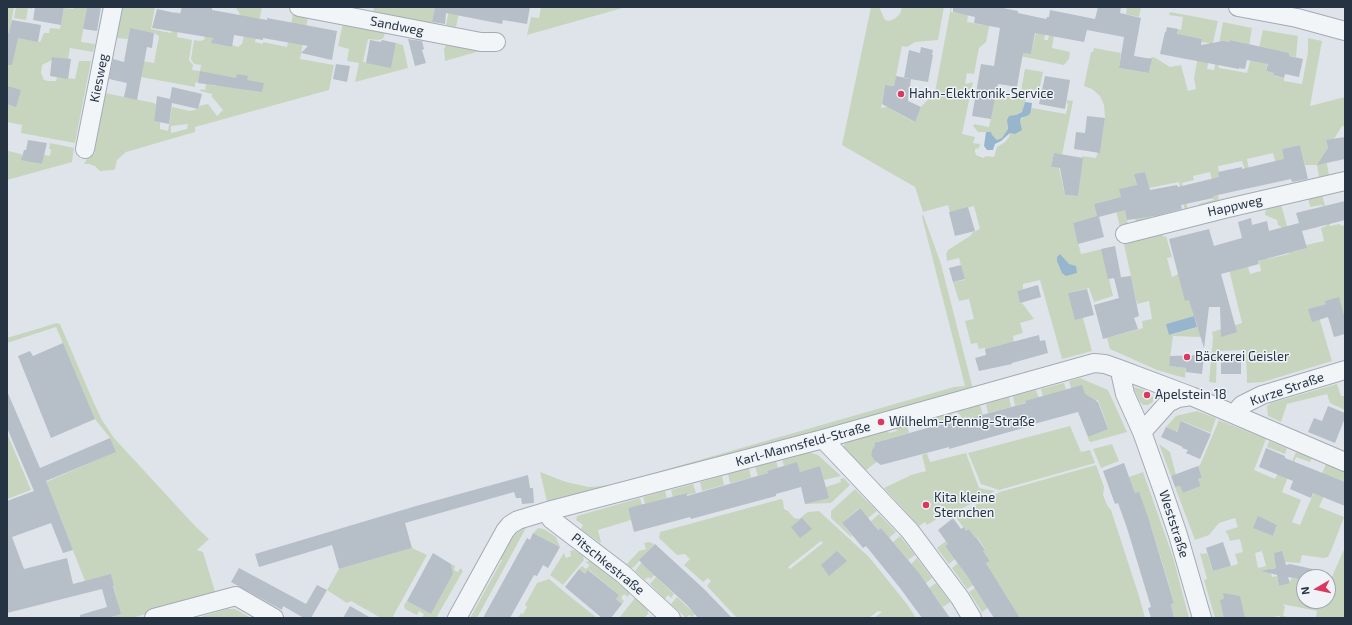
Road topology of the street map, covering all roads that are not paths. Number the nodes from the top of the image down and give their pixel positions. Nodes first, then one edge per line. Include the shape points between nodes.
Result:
1 (113, 7) edge
2 (299, 7) edge
3 (1238, 7) edge
4 (1345, 31) edge
5 (496, 42) dead end
6 (85, 149) dead end
7 (1345, 181) edge
8 (1125, 234) dead end
9 (1122, 370) junction
10 (1345, 370) edge
11 (1191, 396) junction
12 (1234, 414) junction
13 (1142, 432) junction
14 (822, 439) junction
15 (1345, 462) edge
16 (548, 511) junction
17 (154, 618) edge
18 (274, 618) edge
19 (457, 618) edge
20 (671, 618) edge
21 (972, 618) edge
22 (1202, 618) edge

1 - 6 street, Kiesweg
2 - 5 street, Sandweg via 481,42
3 - 4 street via 1297,18
7 - 8 street, Happweg
9 - 11 street, Karl-Mannsfeld-Straße
9 - 13 street, Weststraße via 1125,394
9 - 14 street, Karl-Mannsfeld-Straße via 1094,363
10 - 12 street, Kurze Straße via 1262,395 1242,405
11 - 12 street, Karl-Mannsfeld-Straße
11 - 13 street via 1178,398 1168,404
12 - 15 street, Karl-Mannsfeld-Straße
13 - 22 street, Weststraße via 1178,535
14 - 16 street, Karl-Mannsfeld-Straße
14 - 21 street via 910,531
16 - 19 street, Karl-Mannsfeld-Straße via 514,522 505,531
16 - 20 street, Pitschkestraße via 551,519 623,574
17 - 18 street via 236,596

